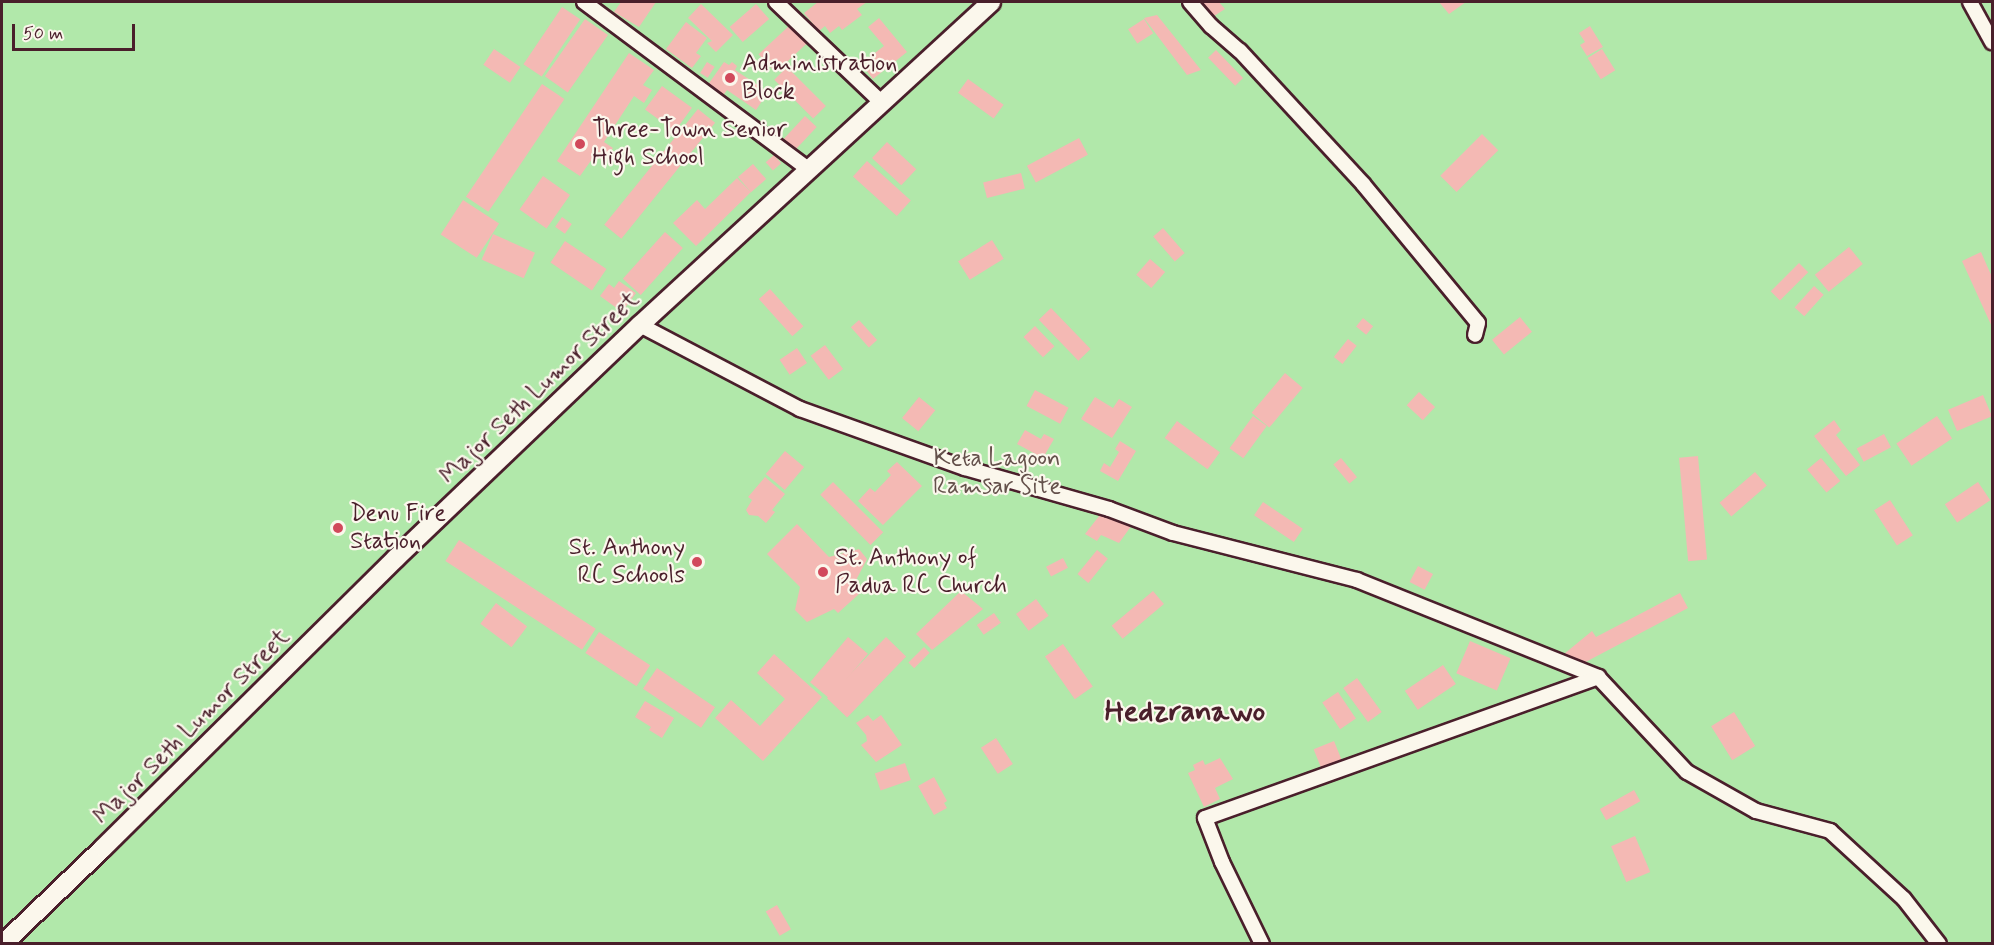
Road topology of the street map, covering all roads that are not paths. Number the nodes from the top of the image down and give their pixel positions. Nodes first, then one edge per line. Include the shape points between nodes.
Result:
1 (584, 2) edge
2 (776, 2) edge
3 (991, 2) edge
4 (1190, 2) edge
5 (1970, 2) edge
6 (1992, 42) edge
7 (882, 103) junction
8 (809, 170) junction
9 (640, 325) junction
10 (1475, 335) dead end
11 (1598, 677) junction
12 (3, 944) edge
13 (1262, 944) edge
14 (1939, 944) edge

1 - 8 street
2 - 7 street
3 - 7 main road, Major Seth Lumor Street
4 - 10 street via 1364,183 1478,323
5 - 6 street
7 - 8 main road, Major Seth Lumor Street
8 - 9 main road, Major Seth Lumor Street
9 - 11 street via 800,409 965,468 1109,509 1173,533 1358,580
9 - 12 main road, Major Seth Lumor Street
11 - 13 street via 1205,818
11 - 14 street via 1687,772 1756,811 1830,831 1904,898

